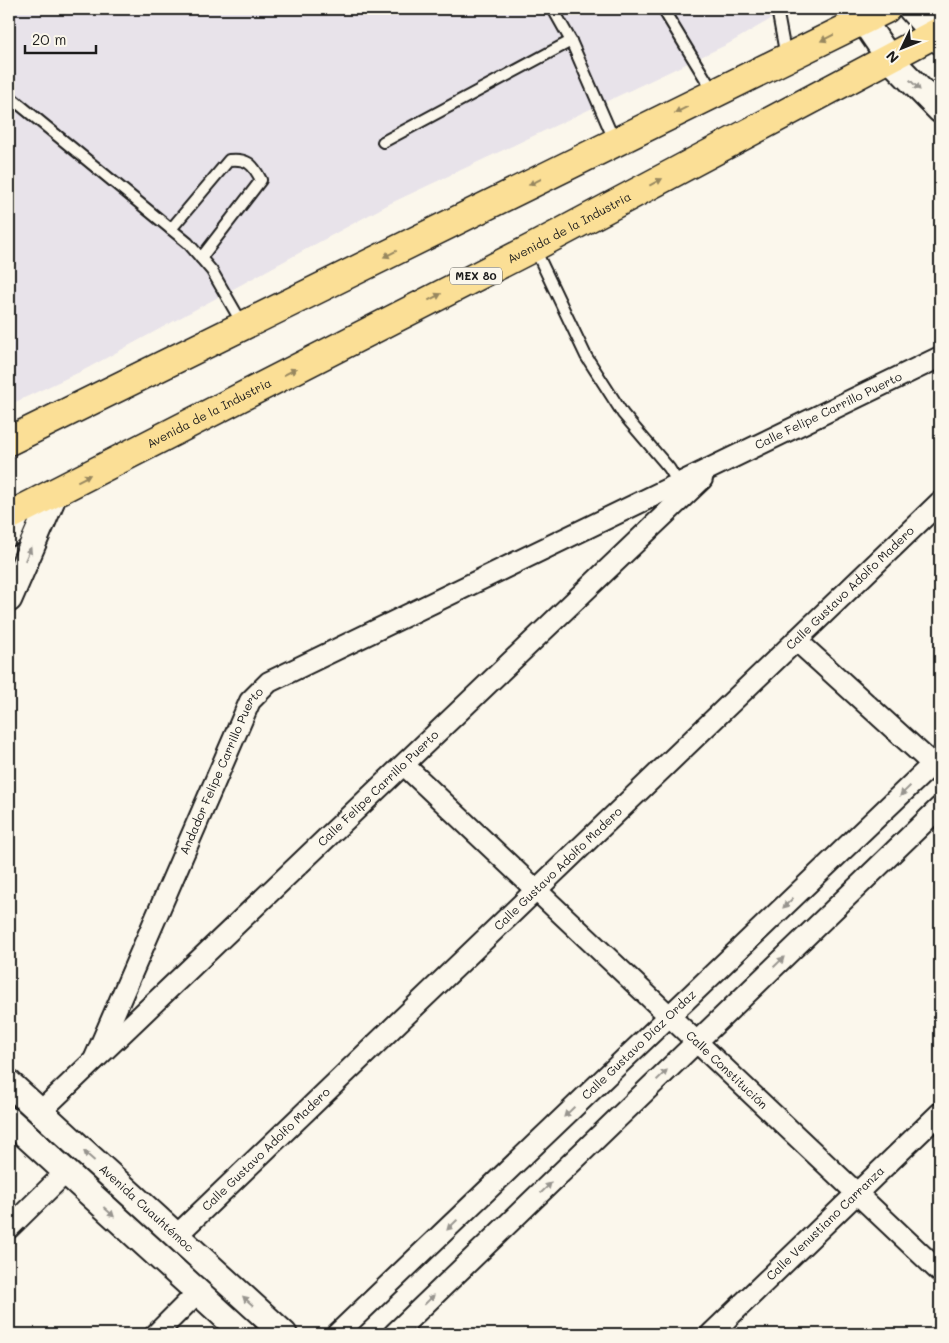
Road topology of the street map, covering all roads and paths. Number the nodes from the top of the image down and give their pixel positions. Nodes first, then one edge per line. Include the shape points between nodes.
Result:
1 (553, 9) edge
2 (777, 9) edge
3 (911, 9) edge
4 (870, 13) edge
5 (666, 14) dead end
6 (938, 35) edge
7 (571, 41) junction
8 (786, 58) junction
9 (889, 58) junction
10 (714, 93) junction
11 (9, 96) edge
12 (940, 110) edge
13 (383, 142) dead end
14 (615, 142) junction
15 (171, 229) junction
16 (534, 246) junction
17 (201, 258) junction
18 (244, 325) junction
19 (940, 357) edge
20 (9, 441) edge
21 (717, 466) junction
22 (679, 484) junction
23 (55, 493) junction
24 (940, 502) edge
25 (12, 520) edge
26 (462, 589) joint
27 (9, 599) edge
28 (796, 640) junction
29 (404, 764) junction
30 (938, 764) edge
31 (940, 807) edge
32 (536, 890) junction
33 (670, 1016) junction
34 (697, 1042) junction
35 (94, 1060) junction
36 (9, 1083) edge
37 (40, 1112) junction
38 (940, 1113) edge
39 (9, 1120) edge
40 (62, 1132) junction
41 (43, 1151) junction
42 (66, 1172) junction
43 (857, 1193) junction
44 (9, 1228) edge
45 (176, 1236) junction
46 (940, 1272) edge
47 (198, 1292) junction
48 (156, 1334) edge
49 (244, 1334) edge
50 (284, 1334) edge
51 (337, 1334) edge
52 (394, 1334) edge
53 (711, 1334) edge

1 - 7 lane
2 - 8 lane
3 - 6 street
4 -> 8 main road
4 - 9 street
5 - 10 lane
6 - 9 main road, Avenida de la Industria / MEX 80
7 - 13 lane
7 - 14 lane
8 - 10 main road
9 -> 12 street
16 -> 9 main road, Avenida de la Industria / MEX 80
10 -> 14 main road
11 - 15 lane
14 -> 18 main road
15 - 17 lane
15 - 17 lane via 229,160 240,159 254,166 261,180
16 - 22 lane via 586,356 623,414
23 -> 16 main road, Avenida de la Industria / MEX 80
17 - 18 lane
18 - 20 main road
19 - 21 street, Calle Felipe Carrillo Puerto
21 - 22 street, Calle Felipe Carrillo Puerto
21 - 29 street, Calle Felipe Carrillo Puerto
22 - 26 street, Calle Felipe Carrillo Puerto
23 - 25 main road, Avenida de la Industria / MEX 80
27 -> 23 street
24 - 28 street, Calle Gustavo Adolfo Madero
26 - 35 street, Andador Felipe Carrillo Puerto via 269,682 250,701
28 - 30 street
28 - 32 street, Calle Gustavo Adolfo Madero
29 - 32 street, Calle Constitución
29 - 35 street, Calle Felipe Carrillo Puerto
30 -> 33 street, Calle Gustavo Díaz Ordaz
34 -> 31 street
32 - 33 street, Calle Constitución
32 - 45 street, Calle Gustavo Adolfo Madero
33 - 34 street, Calle Constitución
33 -> 51 street, Calle Gustavo Díaz Ordaz
34 - 43 street, Calle Constitución
52 -> 34 street
35 - 37 street, Calle Felipe Carrillo Puerto
36 - 37 street, Avenida Cuauhtémoc
37 - 40 street, Avenida Cuauhtémoc
38 - 43 street, Calle Venustiano Carranza
39 - 41 street
40 - 41 street
45 -> 40 street, Avenida Cuauhtémoc
41 - 42 street
42 - 44 street
42 -> 47 street
43 - 46 street, Calle Constitución
43 - 53 street, Calle Venustiano Carranza
50 -> 45 street, Avenida Cuauhtémoc
47 - 48 street
47 - 49 street

